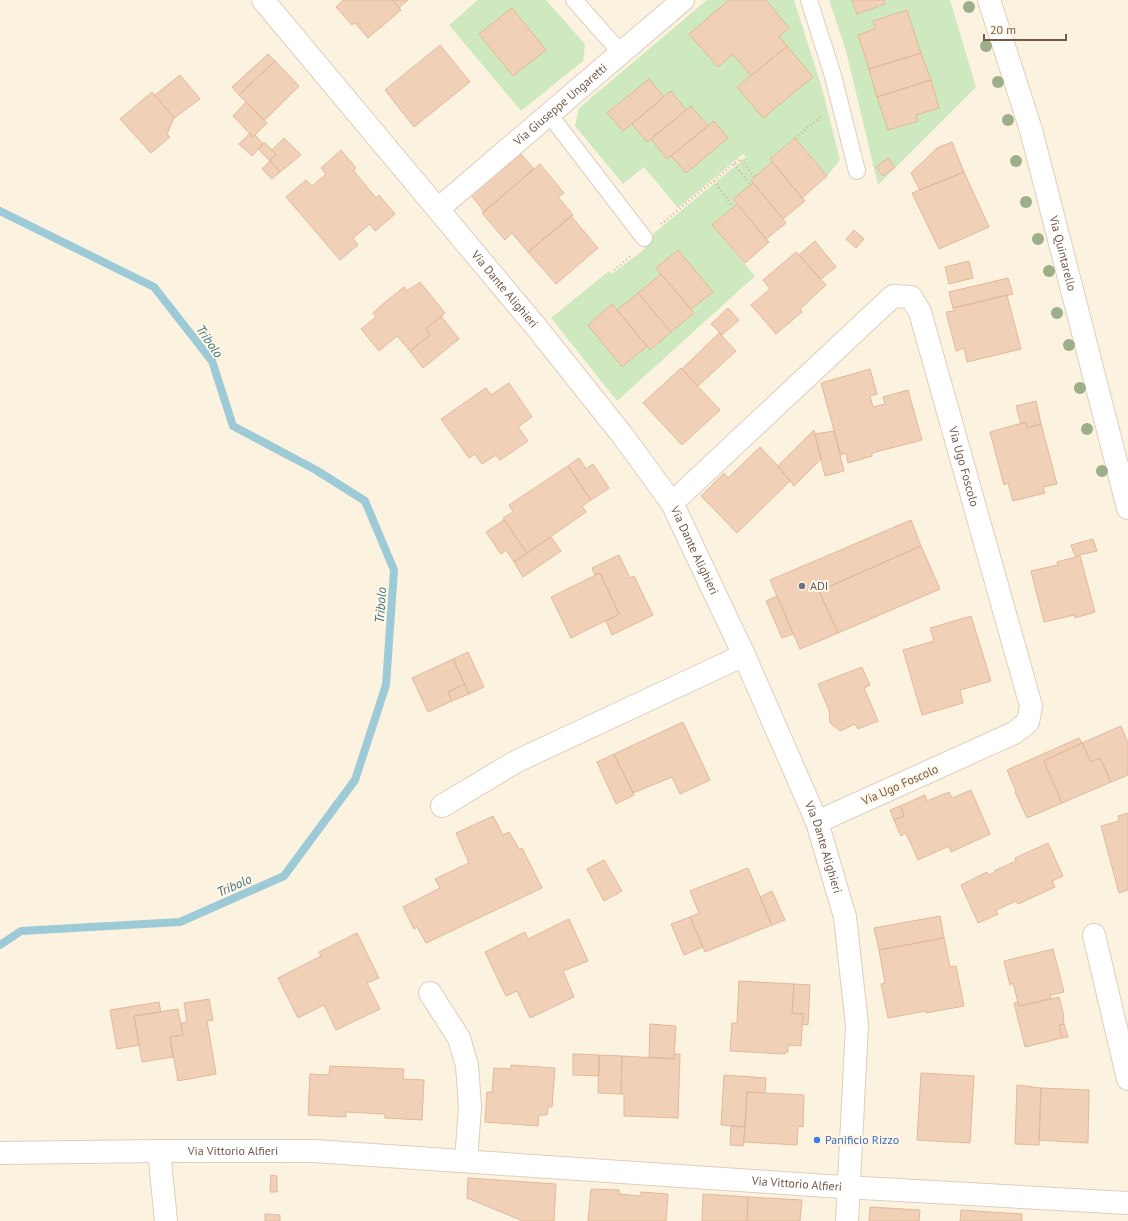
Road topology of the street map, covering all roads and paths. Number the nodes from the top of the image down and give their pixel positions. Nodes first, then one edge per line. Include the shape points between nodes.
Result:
1 (263, 0) edge
2 (574, 0) edge
3 (683, 0) edge
4 (809, 0) edge
5 (989, 0) edge
6 (621, 53) junction
7 (549, 114) junction
8 (822, 116) dead end
9 (795, 138) dead end
10 (734, 164) junction
11 (856, 171) dead end
12 (754, 177) dead end
13 (714, 181) junction
14 (751, 185) dead end
15 (733, 207) dead end
16 (438, 209) junction
17 (644, 238) joint
18 (672, 503) junction
19 (1128, 508) edge
20 (744, 654) junction
21 (442, 806) dead end
22 (817, 822) junction
23 (1094, 935) dead end
24 (430, 992) dead end
25 (1128, 1079) edge
26 (160, 1151) junction
27 (0, 1153) edge
28 (466, 1161) junction
29 (850, 1187) junction
30 (1128, 1203) edge
31 (166, 1221) edge
32 (848, 1221) edge

1 - 16 street, Via Dante Alighieri
2 - 6 lane
3 - 6 street, Via Giuseppe Ungaretti
4 - 11 lane via 834,76
5 - 19 street, Via Quintarello via 1031,130
6 - 7 street, Via Giuseppe Ungaretti
7 - 16 street, Via Giuseppe Ungaretti
7 - 17 lane
8 - 9 path
10 - 12 path via 740,159
10 - 13 path
10 - 14 path
13 - 15 path
13 - 17 path
16 - 18 street, Via Dante Alighieri via 623,436
18 - 20 street, Via Dante Alighieri
18 - 22 street, Via Ugo Foscolo via 893,296 911,296 920,312 1031,706 1028,722 1014,733
20 - 21 street via 517,761
20 - 22 street, Via Dante Alighieri
22 - 29 street, Via Dante Alighieri via 845,918 857,1026
23 - 25 street
24 - 28 street via 459,1038 467,1065 470,1107
26 - 27 street, Via Vittorio Alfieri
26 - 28 street, Via Vittorio Alfieri via 314,1151
26 - 31 street
28 - 29 street, Via Vittorio Alfieri
29 - 30 street, Via Vittorio Alfieri
29 - 32 street, Via Dante Alighieri

